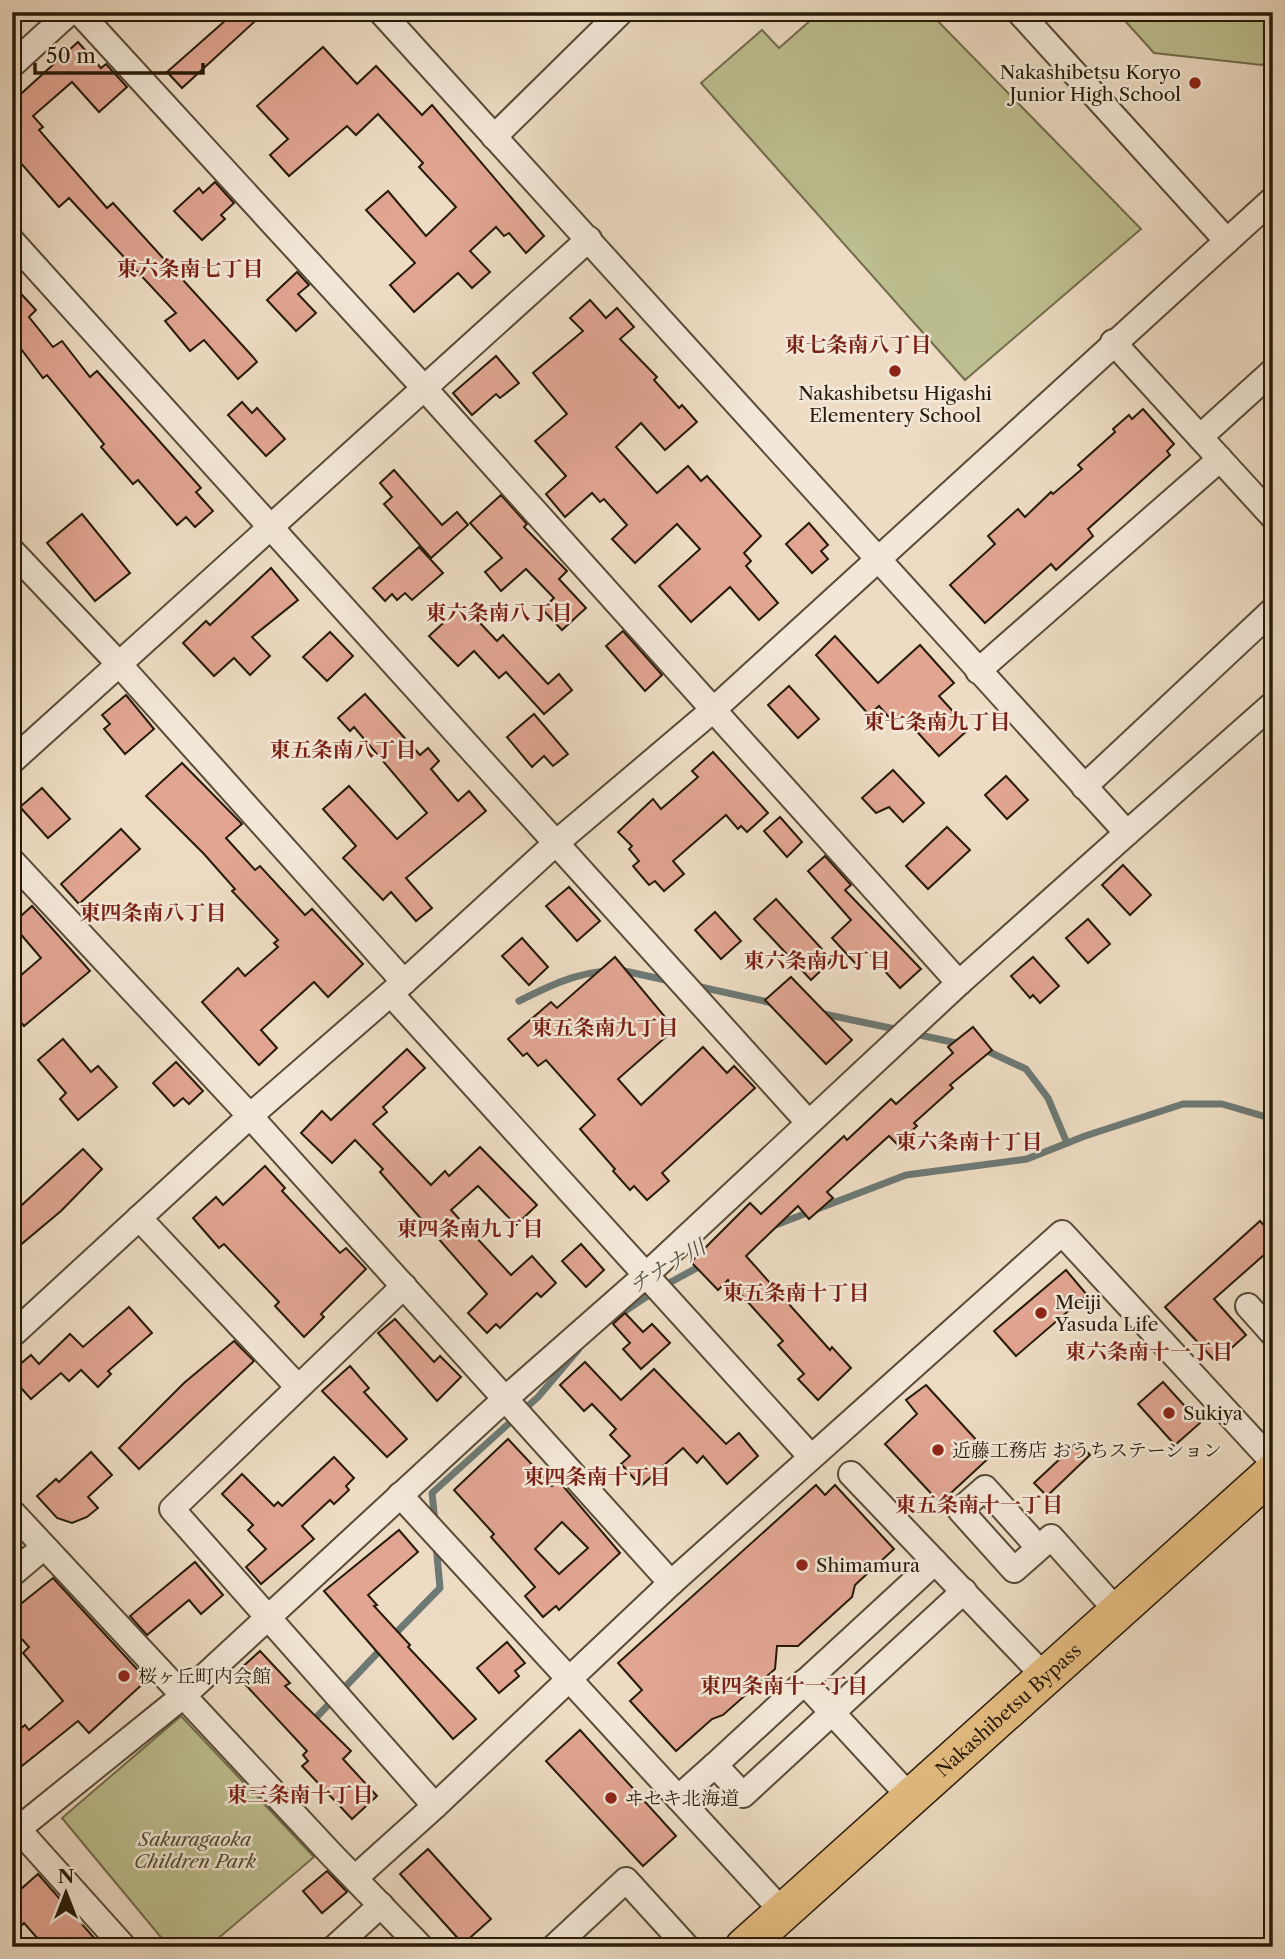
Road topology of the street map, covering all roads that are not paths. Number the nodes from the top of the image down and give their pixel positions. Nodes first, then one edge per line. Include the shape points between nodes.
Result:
1 (70, 12) edge
2 (79, 12) edge
3 (621, 12) edge
4 (1019, 12) edge
5 (394, 17) edge
6 (12, 65) edge
7 (494, 137) junction
8 (1273, 199) edge
9 (589, 239) junction
10 (1227, 240) junction
11 (12, 241) edge
12 (1113, 342) junction
13 (1273, 371) edge
14 (425, 389) junction
15 (1200, 437) junction
16 (1220, 459) junction
17 (1273, 517) edge
18 (270, 525) junction
19 (12, 551) edge
20 (878, 559) junction
21 (1273, 610) edge
22 (119, 664) junction
23 (978, 671) junction
24 (1273, 704) edge
25 (713, 710) junction
26 (12, 761) edge
27 (1084, 787) junction
28 (1127, 833) junction
29 (556, 843) junction
30 (12, 861) edge
31 (959, 983) junction
32 (397, 988) junction
33 (250, 1116) junction
34 (808, 1122) junction
35 (139, 1218) junction
36 (646, 1275) junction
37 (404, 1286) junction
38 (1248, 1306) dead end
39 (1273, 1334) edge
40 (12, 1335) edge
41 (298, 1387) junction
42 (505, 1399) junction
43 (811, 1457) junction
44 (1273, 1462) edge
45 (1273, 1472) edge
46 (851, 1474) dead end
47 (400, 1495) junction
48 (12, 1512) edge
49 (44, 1547) junction
50 (1039, 1548) dead end
51 (935, 1562) junction
52 (12, 1574) edge
53 (671, 1583) junction
54 (964, 1591) junction
55 (1116, 1610) junction
56 (268, 1617) junction
57 (1045, 1676) junction
58 (569, 1679) junction
59 (804, 1682) junction
60 (183, 1696) junction
61 (832, 1713) junction
62 (715, 1765) junction
63 (678, 1798) junction
64 (911, 1798) junction
65 (435, 1806) junction
66 (15, 1831) edge
67 (355, 1878) junction
68 (382, 1905) junction
69 (783, 1912) junction
70 (124, 1947) edge
71 (335, 1947) edge
72 (422, 1947) edge
73 (554, 1947) edge
74 (687, 1947) edge
75 (744, 1947) edge

1 - 6 street
2 - 14 street
3 - 7 street
4 - 10 street
5 - 7 street
7 - 9 street
8 - 10 street
9 - 14 street
9 - 20 street
10 - 12 street
11 - 18 street
12 - 15 street
12 - 20 street
13 - 15 street
14 - 18 street
14 - 25 street
15 - 16 street
16 - 17 street
16 - 23 street
18 - 22 street
18 - 29 street
19 - 22 street
20 - 23 street
20 - 25 street
21 - 27 street
22 - 26 street
22 - 32 street
23 - 27 street
24 - 28 street
25 - 29 street
25 - 31 street
27 - 28 street
28 - 31 street
29 - 32 street
29 - 34 street
30 - 33 street
31 - 34 street
32 - 33 street
32 - 36 street
33 - 35 street
33 - 37 street
34 - 36 street
35 - 40 street
35 - 41 street
36 - 42 street
36 - 43 street
37 - 41 street
37 - 42 street
38 - 39 street
41 - 56 street via 172,1509
42 - 47 street
42 - 53 street
43 - 44 street via 1062,1233
43 - 53 street
45 - 55 highway, Nakashibetsu Bypass
46 - 51 street
47 - 56 street
47 - 58 street
48 - 49 street
49 - 52 street
49 - 60 street
50 - 55 street via 1051,1538
51 - 54 street
51 - 59 street
53 - 58 street
54 - 57 street
54 - 61 street
55 - 57 highway, Nakashibetsu Bypass
56 - 60 street
56 - 65 street
57 - 64 highway, Nakashibetsu Bypass
58 - 63 street
58 - 65 street
59 - 61 street
59 - 62 street
60 - 66 street
60 - 67 street
61 - 62 street via 743,1795
61 - 64 street
62 - 63 street
63 - 69 street
64 - 69 highway, Nakashibetsu Bypass
65 - 67 street
66 - 70 street
67 - 68 street
68 - 71 street
68 - 72 street
69 - 75 highway, Nakashibetsu Bypass
73 - 74 street via 626,1880

